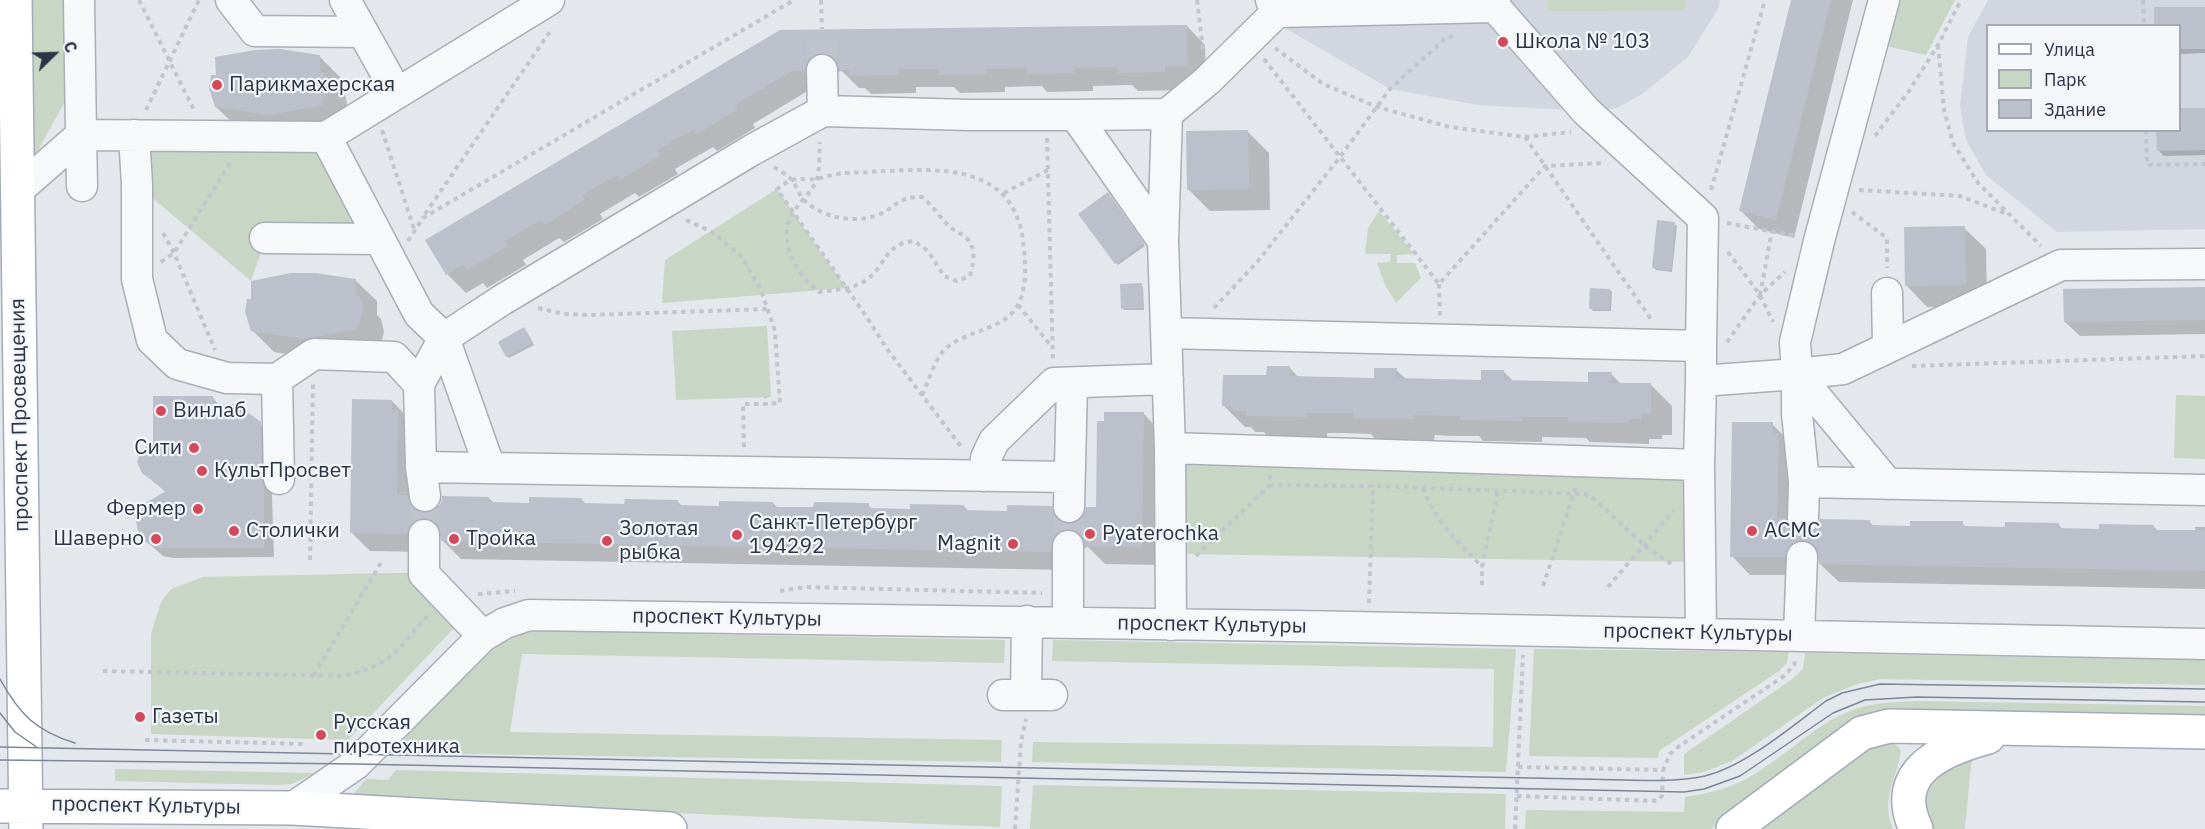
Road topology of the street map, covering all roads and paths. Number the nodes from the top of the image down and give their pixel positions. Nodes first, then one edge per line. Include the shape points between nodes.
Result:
1 (15, 0) edge
2 (79, 0) edge
3 (139, 0) edge
4 (199, 0) edge
5 (231, 0) edge
6 (345, 0) edge
7 (794, 0) edge
8 (821, 0) edge
9 (1197, 0) edge
10 (1765, 0) edge
11 (1884, 0) edge
12 (1961, 0) edge
13 (2143, 0) edge
14 (1495, 3) edge
15 (1274, 6) edge
16 (551, 14) edge
17 (2144, 24) edge
18 (822, 29) tunnel mouth
19 (362, 32) junction
20 (1457, 34) dead end
21 (1252, 37) junction
22 (1938, 45) junction
23 (170, 60) junction
24 (822, 70) tunnel mouth
25 (1207, 81) junction
26 (386, 100) junction
27 (1377, 107) junction
28 (823, 111) junction
29 (1167, 114) junction
30 (1061, 115) junction
31 (1603, 128) junction
32 (2146, 132) edge
33 (81, 135) junction
34 (134, 135) junction
35 (207, 135) junction
36 (248, 136) junction
37 (326, 137) junction
38 (1525, 137) junction
39 (1868, 144) dead end
40 (752, 150) junction
41 (1340, 157) junction
42 (1641, 161) junction
43 (2205, 164) edge
44 (1545, 166) junction
45 (1048, 170) junction
46 (817, 179) junction
47 (792, 180) junction
48 (82, 186) dead end
49 (17, 191) junction
50 (1833, 192) junction
51 (1004, 193) junction
52 (803, 200) junction
53 (658, 207) junction
54 (793, 212) junction
55 (2010, 215) junction
56 (423, 218) junction
57 (1702, 218) junction
58 (158, 224) dead end
59 (415, 229) junction
60 (1772, 231) junction
61 (265, 238) dead end
62 (379, 238) junction
63 (1887, 238) dead end
64 (1819, 241) junction
65 (1163, 242) junction
66 (174, 253) junction
67 (2205, 264) edge
68 (393, 265) junction
69 (2061, 265) junction
70 (137, 279) junction
71 (846, 288) junction
72 (1887, 293) dead end
73 (1760, 295) junction
74 (502, 300) junction
75 (1018, 305) junction
76 (768, 309) junction
77 (1774, 324) dead end
78 (1179, 333) junction
79 (444, 338) junction
80 (1714, 344) junction
81 (1669, 345) junction
82 (1053, 348) junction
83 (314, 354) junction
84 (1895, 356) junction
85 (2205, 356) edge
86 (1797, 374) junction
87 (227, 378) junction
88 (277, 379) junction
89 (1168, 379) junction
90 (1701, 381) junction
91 (1063, 383) junction
92 (419, 384) junction
93 (922, 395) junction
94 (765, 398) dead end
95 (766, 404) junction
96 (1170, 448) junction
97 (1270, 450) junction
98 (1374, 454) junction
99 (1585, 462) junction
100 (490, 468) junction
101 (744, 472) junction
102 (1699, 474) junction
103 (984, 476) junction
104 (1070, 477) junction
105 (279, 479) dead end
106 (1804, 482) junction
107 (1270, 484) junction
108 (1888, 484) junction
109 (1373, 486) junction
110 (1423, 488) junction
111 (2205, 490) edge
112 (1498, 491) junction
113 (1574, 493) junction
114 (1069, 507) tunnel mouth
115 (1803, 519) dead end
116 (424, 535) tunnel mouth
117 (1644, 545) junction
118 (1068, 546) tunnel mouth
119 (1802, 557) dead end
120 (310, 561) dead end
121 (382, 561) dead end
122 (1482, 567) junction
123 (1702, 569) junction
124 (1172, 579) junction
125 (1482, 585) dead end
126 (1543, 586) dead end
127 (1608, 587) dead end
128 (1369, 604) dead end
129 (1027, 621) junction
130 (1068, 622) junction
131 (1171, 625) junction
132 (1701, 633) junction
133 (1799, 634) junction
134 (483, 636) junction
135 (2205, 644) edge
136 (1523, 649) dead end
137 (314, 675) dead end
138 (1027, 695) joint
139 (2024, 728) junction
140 (2205, 732) edge
141 (145, 740) dead end
142 (308, 744) dead end
143 (1518, 766) junction
144 (1663, 770) junction
145 (1517, 796) junction
146 (292, 808) junction
147 (17, 813) edge
148 (670, 829) edge
149 (1015, 829) edge
150 (1515, 829) edge
151 (1733, 829) edge
152 (1916, 829) edge

1 - 49 main road, проспект Просвещения
2 - 33 street
3 - 23 path
4 - 23 path
5 - 19 street via 255,32
6 - 19 street
7 - 56 path
8 - 18 path
9 - 25 path
10 - 57 path
11 - 50 street
12 - 22 path
13 - 17 path
14 - 15 street
14 - 31 street
15 - 21 street
16 - 26 street
16 - 56 path
19 - 26 street
20 - 27 path via 1438,45 1390,89
21 - 25 street
21 - 27 path via 1323,84
21 - 41 path
22 - 39 path via 1910,92
22 - 55 path via 1944,110 1953,143 1978,183
23 - 34 path
23 - 35 path
24 - 28 street
25 - 29 street
26 - 37 street
26 - 59 path
27 - 38 path via 1450,127
27 - 41 path
28 - 30 street
28 - 40 street
28 - 46 path
29 - 30 street
29 - 65 street
30 - 45 path
30 - 65 street
31 - 38 path
31 - 42 street
32 - 43 path via 2147,165
33 - 34 street
33 - 48 street
33 - 49 street
34 - 35 street
34 - 70 street
35 - 36 street
36 - 37 street
36 - 66 path
37 - 62 street
38 - 44 path
40 - 47 path
40 - 53 street
41 - 44 path via 1439,284
41 - 78 path via 1258,261
42 - 44 path
42 - 57 street
44 - 81 path
45 - 51 path
45 - 82 path
46 - 47 path
46 - 51 path via 839,174 934,169 957,171
46 - 52 path
47 - 52 path
47 - 54 path via 777,189
49 - 147 main road, проспект Просвещения
50 - 55 path via 1960,196
50 - 63 path
50 - 64 street
51 - 75 path via 1021,227 1024,249 1025,280
52 - 54 path
52 - 71 path via 843,219 856,220 878,215 910,196 922,197 973,246 970,276 957,281 944,276 928,251 915,241 902,242 887,254 876,272
53 - 74 street
53 - 76 path via 712,231 741,256
54 - 71 path
54 - 71 path via 787,236 801,275 819,292
55 - 69 path
56 - 59 path
57 - 60 path
57 - 73 path
57 - 80 street
58 - 66 path
59 - 68 path
60 - 64 path
60 - 73 path
61 - 62 street
62 - 68 street
64 - 73 path
64 - 86 street via 1795,342
65 - 78 street
66 - 70 path
66 - 87 path
67 - 69 street
68 - 79 street via 419,314
69 - 84 street
70 - 87 street via 152,340 177,364
71 - 93 path
72 - 84 street
73 - 77 path
73 - 80 path
74 - 76 path via 564,314
74 - 79 street
75 - 82 path
75 - 93 path via 1007,318 958,339 942,352
76 - 95 path via 775,331 780,403
78 - 81 street
78 - 89 street
79 - 92 street
79 - 100 street
80 - 81 street
80 - 90 street
82 - 91 path
83 - 88 street
83 - 92 street via 394,357
83 - 120 path
84 - 85 path
84 - 86 street via 1843,369
86 - 90 street
86 - 106 street
86 - 108 street
87 - 88 street
88 - 105 street
89 - 91 street
89 - 96 street
90 - 102 street
91 - 103 street via 994,441 986,458
91 - 104 street
92 - 100 street via 423,481
93 - 103 path
94 - 95 path
95 - 101 path via 743,404
96 - 97 street
96 - 124 street
97 - 98 street
97 - 107 path
98 - 99 street
98 - 109 path
99 - 102 street
99 - 113 path
100 - 101 street
101 - 103 street
102 - 117 path
102 - 123 street
103 - 104 street
104 - 114 street
106 - 108 street
106 - 115 street
107 - 109 path
107 - 124 path
108 - 111 street
109 - 110 path
109 - 128 path
110 - 112 path
110 - 122 path via 1440,523
112 - 113 path
112 - 122 path
113 - 117 path via 1594,499
113 - 126 path
116 - 134 street via 424,574
117 - 123 path via 1670,564
117 - 127 path
118 - 130 street
119 - 133 street
121 - 137 path
122 - 125 path
123 - 132 street
124 - 131 street
129 - 130 street, проспект Культуры
129 - 134 street, проспект Культуры via 529,615
129 - 138 street
130 - 131 street, проспект Культуры
131 - 132 street, проспект Культуры
132 - 133 street, проспект Культуры
133 - 135 street, проспект Культуры
133 - 144 path via 1794,665 1784,676 1678,747
134 - 146 street, проспект Культуры via 356,764
136 - 143 path
138 - 149 path
139 - 140 main road
139 - 151 main road via 1889,726 1862,733
139 - 152 main road via 1961,744 1925,764 1915,777 1910,795 1911,818
141 - 142 path
143 - 144 path
143 - 145 path
144 - 145 path via 1662,796 1657,801
145 - 150 path
146 - 147 main road, проспект Культуры
146 - 148 main road, проспект Культуры

